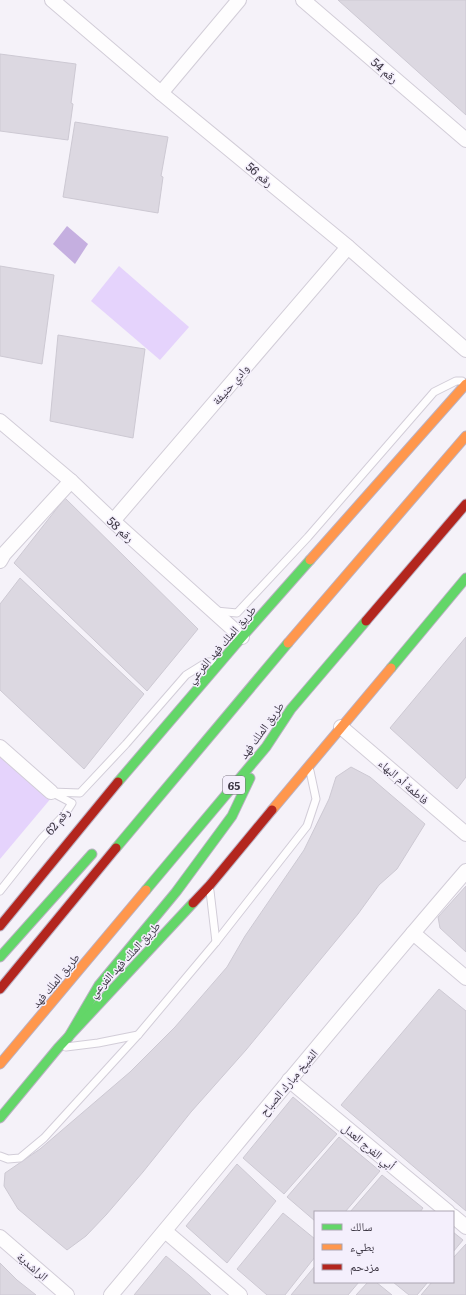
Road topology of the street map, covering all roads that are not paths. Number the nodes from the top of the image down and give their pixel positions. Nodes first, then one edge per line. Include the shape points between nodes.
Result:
1 (52, 0) edge
2 (239, 0) edge
3 (303, 0) edge
4 (161, 93) junction
5 (466, 140) edge
6 (348, 247) junction
7 (466, 350) edge
8 (466, 382) edge
9 (0, 421) edge
10 (466, 436) edge
11 (71, 481) junction
12 (466, 504) edge
13 (113, 521) junction
14 (1, 555) edge
15 (466, 578) edge
16 (212, 610) junction
17 (242, 637) junction
18 (223, 660) junction
19 (341, 727) junction
20 (0, 747) edge
21 (266, 747) junction
22 (309, 765) junction
23 (51, 792) junction
24 (157, 797) junction
25 (122, 827) dead end
26 (466, 834) edge
27 (98, 848) dead end
28 (466, 871) edge
29 (210, 885) junction
30 (0, 891) edge
31 (0, 926) edge
32 (413, 933) junction
33 (216, 942) junction
34 (0, 957) edge
35 (466, 978) edge
36 (0, 989) edge
37 (138, 1034) junction
38 (68, 1038) junction
39 (58, 1048) junction
40 (0, 1064) edge
41 (289, 1080) junction
42 (0, 1118) edge
43 (0, 1156) edge
44 (447, 1211) edge
45 (454, 1217) edge
46 (466, 1227) edge
47 (165, 1231) junction
48 (0, 1237) edge
49 (67, 1295) edge
50 (111, 1295) edge
51 (240, 1295) edge

1 - 4 street, رقم 56
2 - 4 street
3 - 5 street, رقم 54
4 - 6 street, رقم 56
6 - 7 street, رقم 56
6 - 13 street, وادي حنيفة
8 - 16 lane via 456,381 434,392 308,538 237,613
8 - 17 main road, طريق الملك فهد الفرعي
9 - 11 street, رقم 58
10 - 24 main road
11 - 13 street, رقم 58
11 - 14 street
12 - 21 main road, طريق الملك فهد / 65 via 291,709
13 - 16 street, رقم 58
15 - 19 main road, طريق الملك فهد الفرعي
16 - 17 street, رقم 58
17 - 18 main road, طريق الملك فهد الفرعي
18 - 23 lane via 207,662 186,675 80,793
18 - 31 main road, طريق الملك فهد الفرعي via 88,817
19 - 22 main road, طريق الملك فهد الفرعي
19 - 26 street, فاطمة أم البهاء
20 - 23 street, رقم 62
21 - 38 main road via 232,816 176,892 99,985
21 - 40 main road, طريق الملك فهد / 65
22 - 29 main road, طريق الملك فهد الفرعي
22 - 33 lane via 316,799 307,826
23 - 30 lane, رقم 62 via 72,803
24 - 25 main road
24 - 36 main road
27 - 34 main road
28 - 32 street, الشيخ مبارك الصباح
29 - 33 lane
29 - 38 main road, طريق الملك فهد الفرعي
32 - 35 street
32 - 41 street, الشيخ مبارك الصباح
33 - 37 lane
37 - 39 lane
37 - 43 lane via 44,1138 20,1158 8,1159
38 - 39 main road, طريق الملك فهد الفرعي
39 - 42 main road, طريق الملك فهد الفرعي
41 - 44 street, أبي الفرج العدل
41 - 47 street, الشيخ مبارك الصباح
45 - 46 street
47 - 50 street, الشيخ مبارك الصباح
47 - 51 street
48 - 49 street, الراشدية

